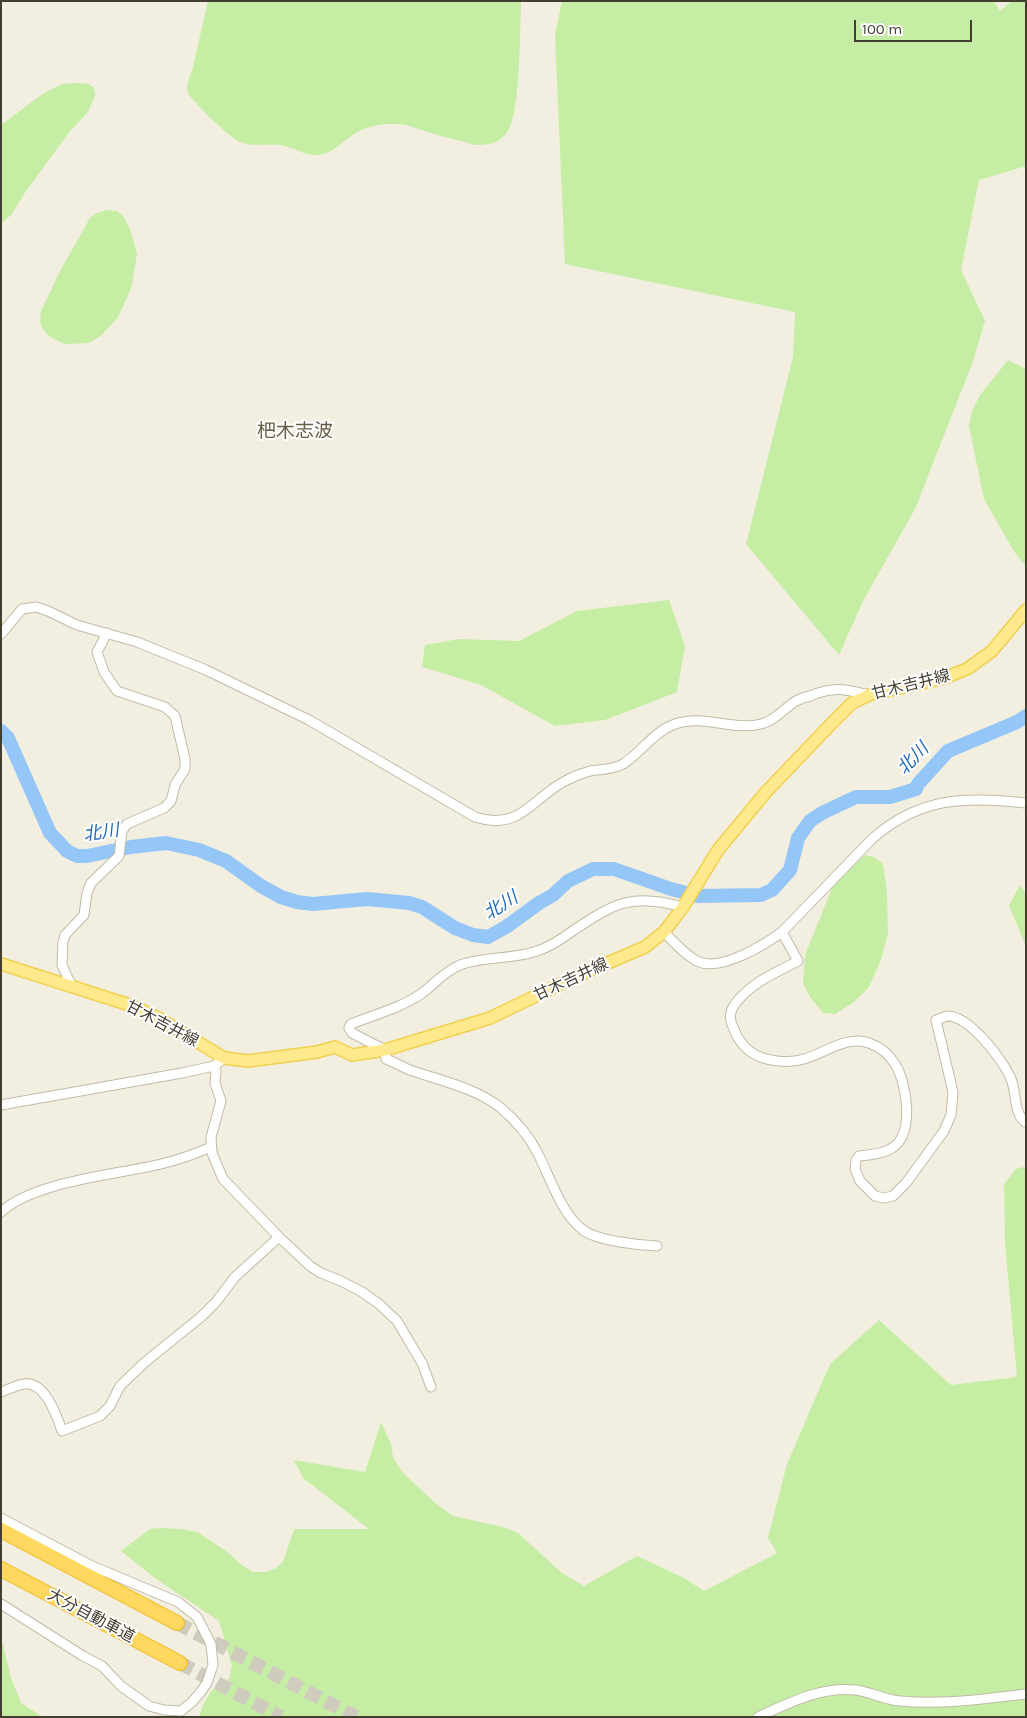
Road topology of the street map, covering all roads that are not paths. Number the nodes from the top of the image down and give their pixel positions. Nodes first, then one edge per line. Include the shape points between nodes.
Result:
1 (1026, 610) edge
2 (107, 633) junction
3 (1, 634) edge
4 (869, 694) junction
5 (1026, 803) edge
6 (683, 907) junction
7 (664, 932) junction
8 (782, 932) junction
9 (1, 964) edge
10 (71, 985) junction
11 (385, 1050) junction
12 (224, 1058) junction
13 (214, 1066) junction
14 (1, 1105) edge
15 (1026, 1121) edge
16 (211, 1147) junction
17 (1, 1212) edge
18 (278, 1237) junction
19 (657, 1246) dead end
20 (431, 1388) dead end
21 (1, 1392) edge
22 (1, 1518) edge
23 (1, 1530) edge
24 (1, 1569) edge
25 (1, 1604) edge
26 (177, 1622) tunnel mouth
27 (180, 1664) tunnel mouth
28 (1026, 1694) edge
29 (758, 1717) edge

1 - 4 main road, 甘木吉井線 via 992,651 967,669 944,678
2 - 3 street via 77,625 36,607 22,609
2 - 4 street via 206,670 265,698 309,720 475,817 486,820 516,816 565,781 590,771 624,764 659,732 673,725 689,720 742,726 760,724 775,719 796,701 825,690
2 - 10 street via 97,652 108,680 117,691 165,707 175,716 185,769 164,808 127,824 122,831 119,856 91,883 84,915 63,942 62,965
4 - 6 main road, 甘木吉井線 via 852,703 766,792 718,850
5 - 8 street via 962,799 931,805 905,815 872,839
6 - 7 main road, 甘木吉井線
6 - 11 street via 647,899 630,900 613,906 565,937 534,952 462,964 401,1005 351,1024 352,1033
7 - 8 street via 701,963 744,955
7 - 11 main road, 甘木吉井線 via 645,946 490,1018
8 - 15 street via 798,961 748,990 733,1004 731,1023 737,1038 750,1051 771,1061 804,1059 849,1042 867,1042 881,1048 894,1062 901,1075 906,1107 905,1127 900,1140 892,1149 859,1156 856,1160 855,1169 860,1181 875,1196 893,1196 906,1183 944,1131 951,1115 953,1092 936,1020 948,1016 960,1020 998,1055 1012,1079 1019,1115
9 - 10 main road, 甘木吉井線
10 - 12 main road, 甘木吉井線 via 133,1006
11 - 12 main road, 甘木吉井線 via 352,1055 335,1047 248,1061
11 - 19 street via 386,1059 408,1070 475,1092 502,1109 536,1150 571,1219 584,1231 616,1241
12 - 13 street
13 - 14 street
13 - 16 street via 220,1101 210,1137
16 - 17 street via 160,1164 59,1185 11,1203
16 - 18 street via 223,1179
18 - 20 street via 321,1274 362,1292 397,1321 422,1363
18 - 21 street via 235,1277 202,1316 120,1386 110,1406 100,1416 62,1431 49,1400 38,1388 26,1384
22 - 25 street via 92,1566 178,1602 197,1617 211,1644 214,1664 200,1693 181,1711 149,1706 121,1686 102,1666
23 - 26 highway, 大分自動車道
24 - 27 highway, 大分自動車道
28 - 29 street via 959,1702 899,1702 857,1690 832,1690 801,1697

